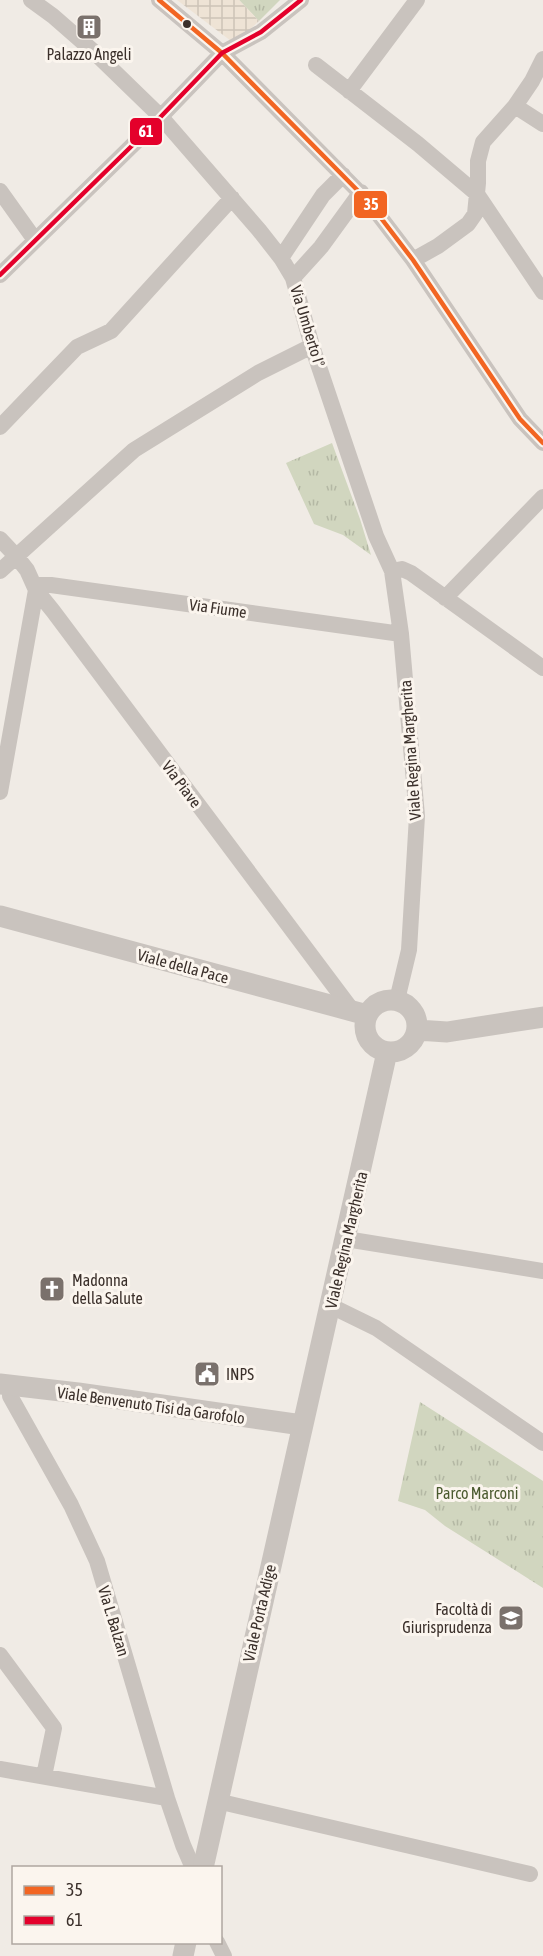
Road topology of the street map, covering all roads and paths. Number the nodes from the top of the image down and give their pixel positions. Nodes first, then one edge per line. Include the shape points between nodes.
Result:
1 (30, 0) edge
2 (159, 0) edge
3 (301, 0) edge
4 (417, 0) edge
5 (222, 53) junction
6 (543, 59) edge
7 (316, 65) dead end
8 (349, 91) junction
9 (515, 106) junction
10 (161, 117) junction
11 (543, 124) edge
12 (343, 175) junction
13 (0, 191) edge
14 (361, 192) junction
15 (477, 194) junction
16 (232, 198) junction
17 (35, 240) junction
18 (281, 258) junction
19 (413, 260) junction
20 (0, 275) edge
21 (293, 278) junction
22 (543, 292) edge
23 (312, 346) junction
24 (0, 427) edge
25 (543, 443) edge
26 (543, 497) edge
27 (0, 539) edge
28 (16, 556) junction
29 (0, 571) edge
30 (392, 571) junction
31 (35, 588) junction
32 (445, 598) junction
33 (401, 634) junction
34 (543, 668) edge
35 (0, 792) edge
36 (0, 916) edge
37 (397, 1000) junction
38 (359, 1013) junction
39 (543, 1017) edge
40 (417, 1030) junction
41 (387, 1052) junction
42 (346, 1239) junction
43 (543, 1271) edge
44 (331, 1306) junction
45 (317, 1358) joint
46 (6, 1385) edge
47 (302, 1425) junction
48 (543, 1443) edge
49 (0, 1655) edge
50 (0, 1768) edge
51 (44, 1776) junction
52 (167, 1798) junction
53 (217, 1802) junction
54 (192, 1866) edge
55 (203, 1866) edge
56 (530, 1874) dead end

1 - 10 street, Via Umberto I° via 93,51
2 - 5 street
3 - 5 street via 261,32
4 - 8 street
5 - 10 street
5 - 12 street
6 - 9 street
7 - 8 street
8 - 15 street
9 - 11 street
9 - 15 street via 483,142
10 - 16 street, Via Umberto I°
10 - 17 street
12 - 14 street
12 - 18 street via 323,195
13 - 17 street
14 - 19 street
14 - 21 street
15 - 19 street via 475,214 468,224
15 - 22 street
16 - 18 street, Via Umberto I°
16 - 24 street via 111,331 77,347
17 - 20 street
18 - 21 street, Via Umberto I°
19 - 25 street via 520,419
21 - 23 street, Via Umberto I°
23 - 28 street via 258,373 134,450
23 - 30 street, Via Umberto I° via 376,536
26 - 32 street
27 - 28 street, Via Piave
28 - 29 street
28 - 31 street, Via Piave
30 - 32 street via 402,569 411,573
30 - 33 street, Viale Regina Margherita
31 - 33 street, Via Fiume via 51,585
31 - 35 street
31 - 38 street, Via Piave
32 - 34 street
33 - 37 street, Viale Regina Margherita via 417,816 409,950
36 - 38 street, Viale della Pace
37 - 38 street via 379,1002
37 - 40 street via 410,1008
38 - 41 street via 368,1039
39 - 40 street via 447,1032
40 - 41 street via 410,1044
41 - 42 street, Viale Regina Margherita
42 - 43 street
42 - 44 street, Viale Regina Margherita
44 - 45 street, Viale Regina Margherita
44 - 48 street via 376,1328
45 - 47 street, Viale Porta Adige
46 - 47 street, Viale Benvenuto Tisi da Garofolo
46 - 52 street, Via L. Balzan via 97,1561
47 - 53 street, Viale Porta Adige
49 - 51 street via 54,1728
50 - 51 street
51 - 52 street
52 - 54 street, Via L. Balzan
53 - 55 street, Viale Porta Adige
53 - 56 street

